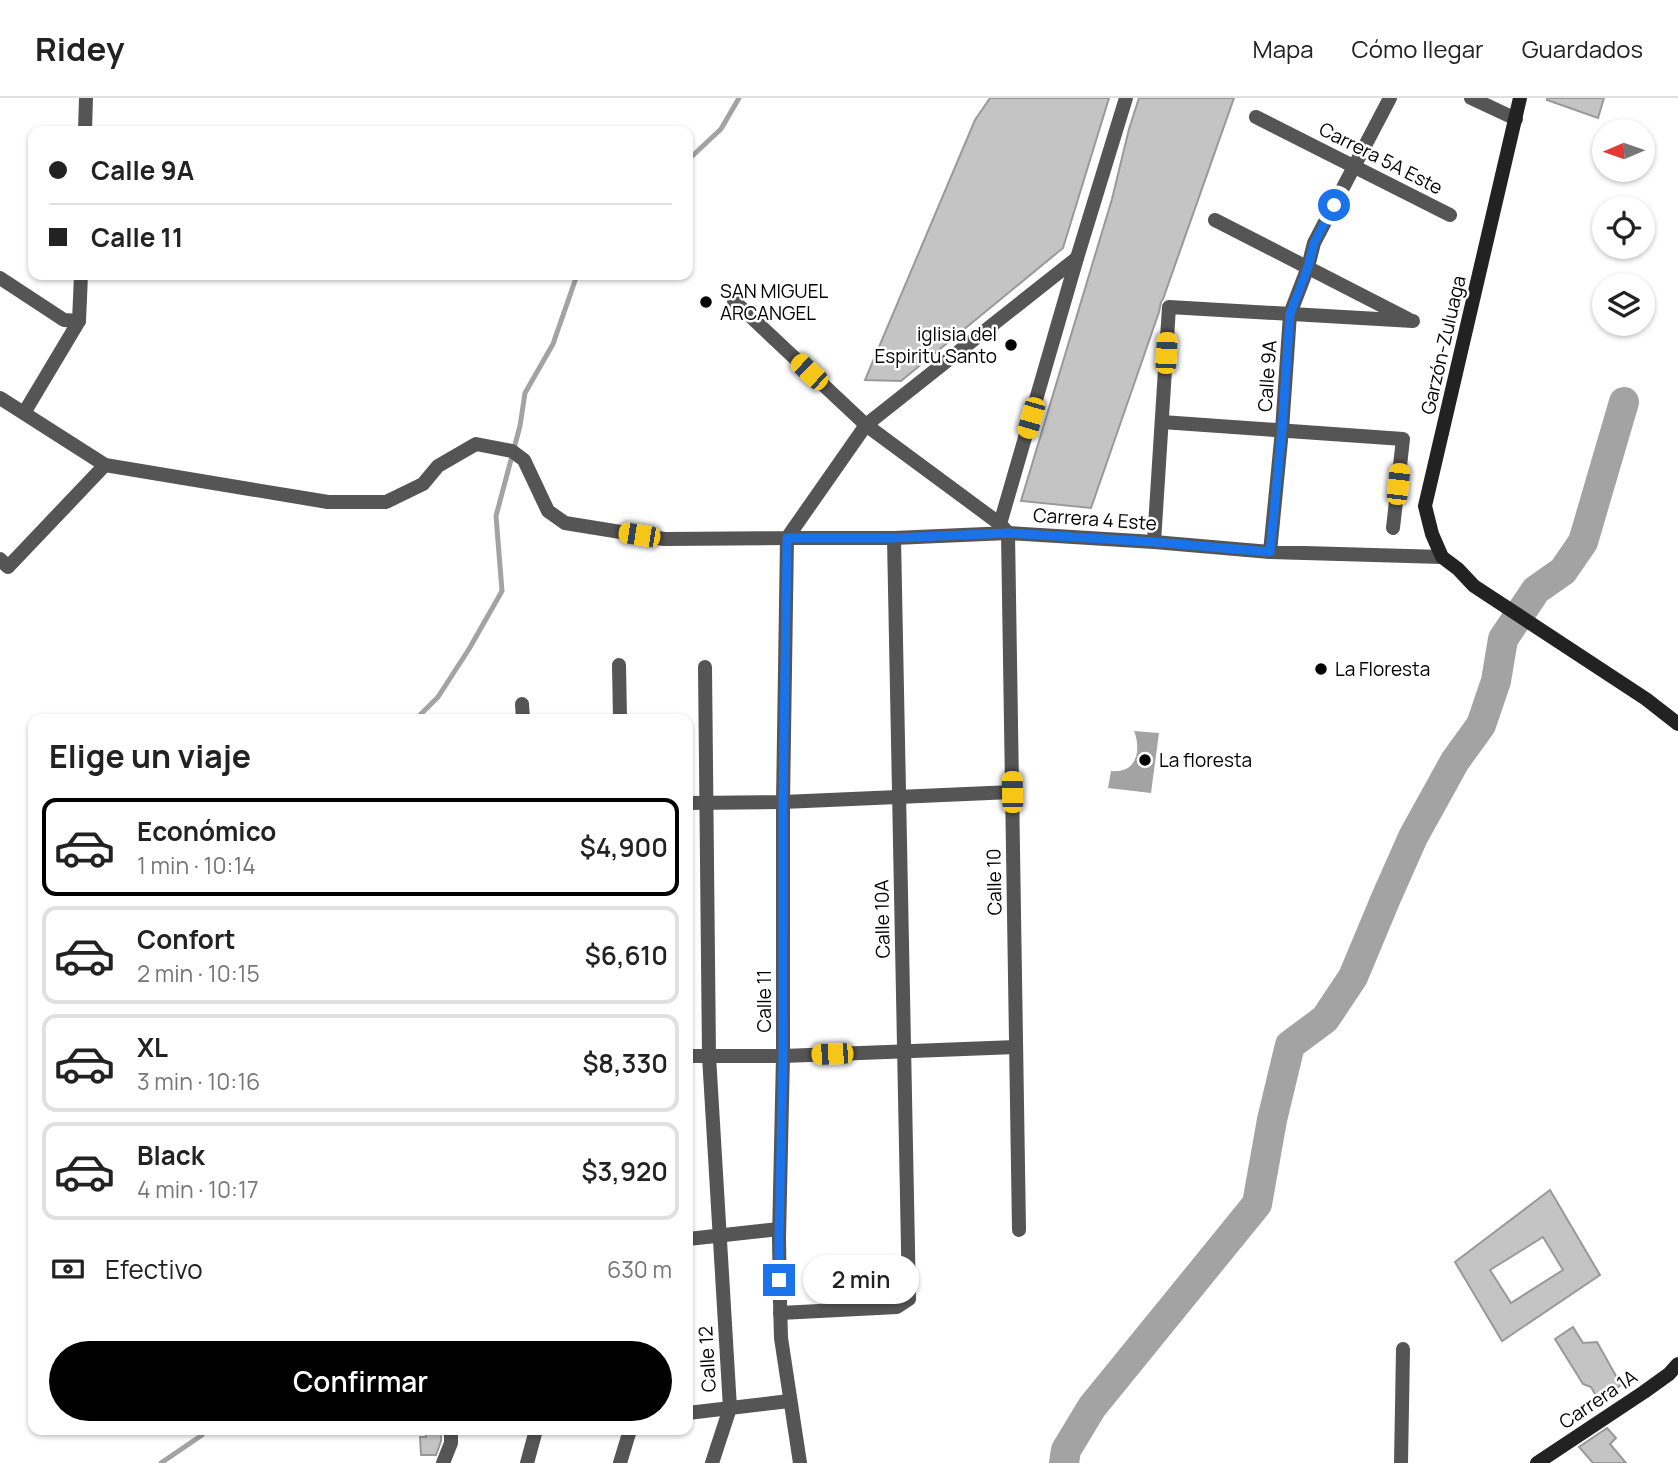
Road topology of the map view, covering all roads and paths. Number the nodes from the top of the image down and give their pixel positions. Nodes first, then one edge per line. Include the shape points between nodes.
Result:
1 (86, 98) edge
2 (1126, 98) edge
3 (1390, 98) edge
4 (1471, 98) edge
5 (1520, 98) edge
6 (1256, 117) dead end
7 (1516, 119) junction
8 (85, 126) edge
9 (1354, 166) junction
10 (1450, 215) dead end
11 (1215, 220) dead end
12 (1077, 258) junction
13 (1308, 267) junction
14 (0, 278) edge
15 (80, 280) edge
16 (734, 301) dead end
17 (1290, 314) junction
18 (79, 321) junction
19 (0, 398) edge
20 (24, 413) junction
21 (1161, 422) junction
22 (866, 425) junction
23 (1282, 430) junction
24 (105, 465) junction
25 (1004, 528) junction
26 (1393, 528) dead end
27 (787, 538) junction
28 (894, 538) junction
29 (1154, 542) junction
30 (1270, 552) junction
31 (1442, 557) junction
32 (0, 559) edge
33 (619, 665) dead end
34 (705, 667) dead end
35 (522, 704) dead end
36 (523, 714) edge
37 (620, 714) edge
38 (1678, 724) edge
39 (1012, 792) junction
40 (899, 797) junction
41 (783, 802) junction
42 (693, 803) edge
43 (706, 803) junction
44 (1016, 1048) junction
45 (904, 1051) junction
46 (693, 1056) edge
47 (709, 1056) junction
48 (783, 1056) junction
49 (779, 1229) junction
50 (1019, 1230) dead end
51 (719, 1236) junction
52 (693, 1239) edge
53 (780, 1313) junction
54 (1403, 1349) dead end
55 (1678, 1364) edge
56 (789, 1401) junction
57 (730, 1408) junction
58 (693, 1412) edge
59 (535, 1435) edge
60 (628, 1435) edge
61 (451, 1436) edge
62 (443, 1463) edge
63 (527, 1463) edge
64 (620, 1463) edge
65 (712, 1463) edge
66 (800, 1463) edge
67 (1401, 1463) edge
68 (1537, 1463) edge

1 - 8 street
2 - 12 street, Calle 10
3 - 9 street, Calle 9A
4 - 7 street
5 - 7 main road, Garzón-Zuluaga
6 - 9 street, Carrera 5A Este
7 - 31 main road, Garzón-Zuluaga via 1425,506
9 - 10 street, Carrera 5A Este
9 - 13 street, Calle 9A via 1314,243
11 - 13 street
12 - 22 street
12 - 25 street, Calle 10
13 - 17 street, Calle 9A
13 - 17 street via 1413,321
14 - 18 street via 64,320
15 - 18 street
16 - 22 street
17 - 21 street via 1169,307
17 - 23 street, Calle 9A
18 - 20 street
19 - 20 street
20 - 24 street
21 - 23 street
21 - 29 street
22 - 25 street
22 - 27 street
23 - 26 street via 1403,439
23 - 30 street, Calle 9A
24 - 27 street, Carrera 4 Este via 328,502 386,502 423,484 439,466 476,444 512,451 524,460 548,511 565,523 664,539
24 - 32 street via 8,568
25 - 28 street, Carrera 4 Este
25 - 29 street, Carrera 4 Este
25 - 39 street, Calle 10
27 - 28 street, Carrera 4 Este
27 - 41 street, Calle 11
28 - 40 street, Calle 10A
29 - 30 street, Carrera 4 Este
30 - 31 street, Carrera 4 Este
31 - 38 main road, Garzón-Zuluaga via 1474,586
33 - 37 street
34 - 43 street, Calle 12
35 - 36 street
39 - 40 street
39 - 44 street, Calle 10
40 - 41 street
40 - 45 street, Calle 10A
41 - 43 street
41 - 48 street, Calle 11
42 - 43 street
43 - 47 street, Calle 12
44 - 45 street
44 - 50 street, Calle 10
45 - 48 street
45 - 53 street, Calle 10A via 909,1299 897,1307
46 - 47 street
47 - 48 street
47 - 51 street, Calle 12
48 - 49 street, Calle 11
49 - 51 street
49 - 53 street, Calle 11
51 - 52 street
51 - 57 street, Calle 12
53 - 56 street, Calle 11
54 - 67 street
55 - 68 main road, Carrera 1A
56 - 57 street
56 - 66 street, Calle 11
57 - 58 street
57 - 65 street
59 - 63 street
60 - 64 street
61 - 62 street

